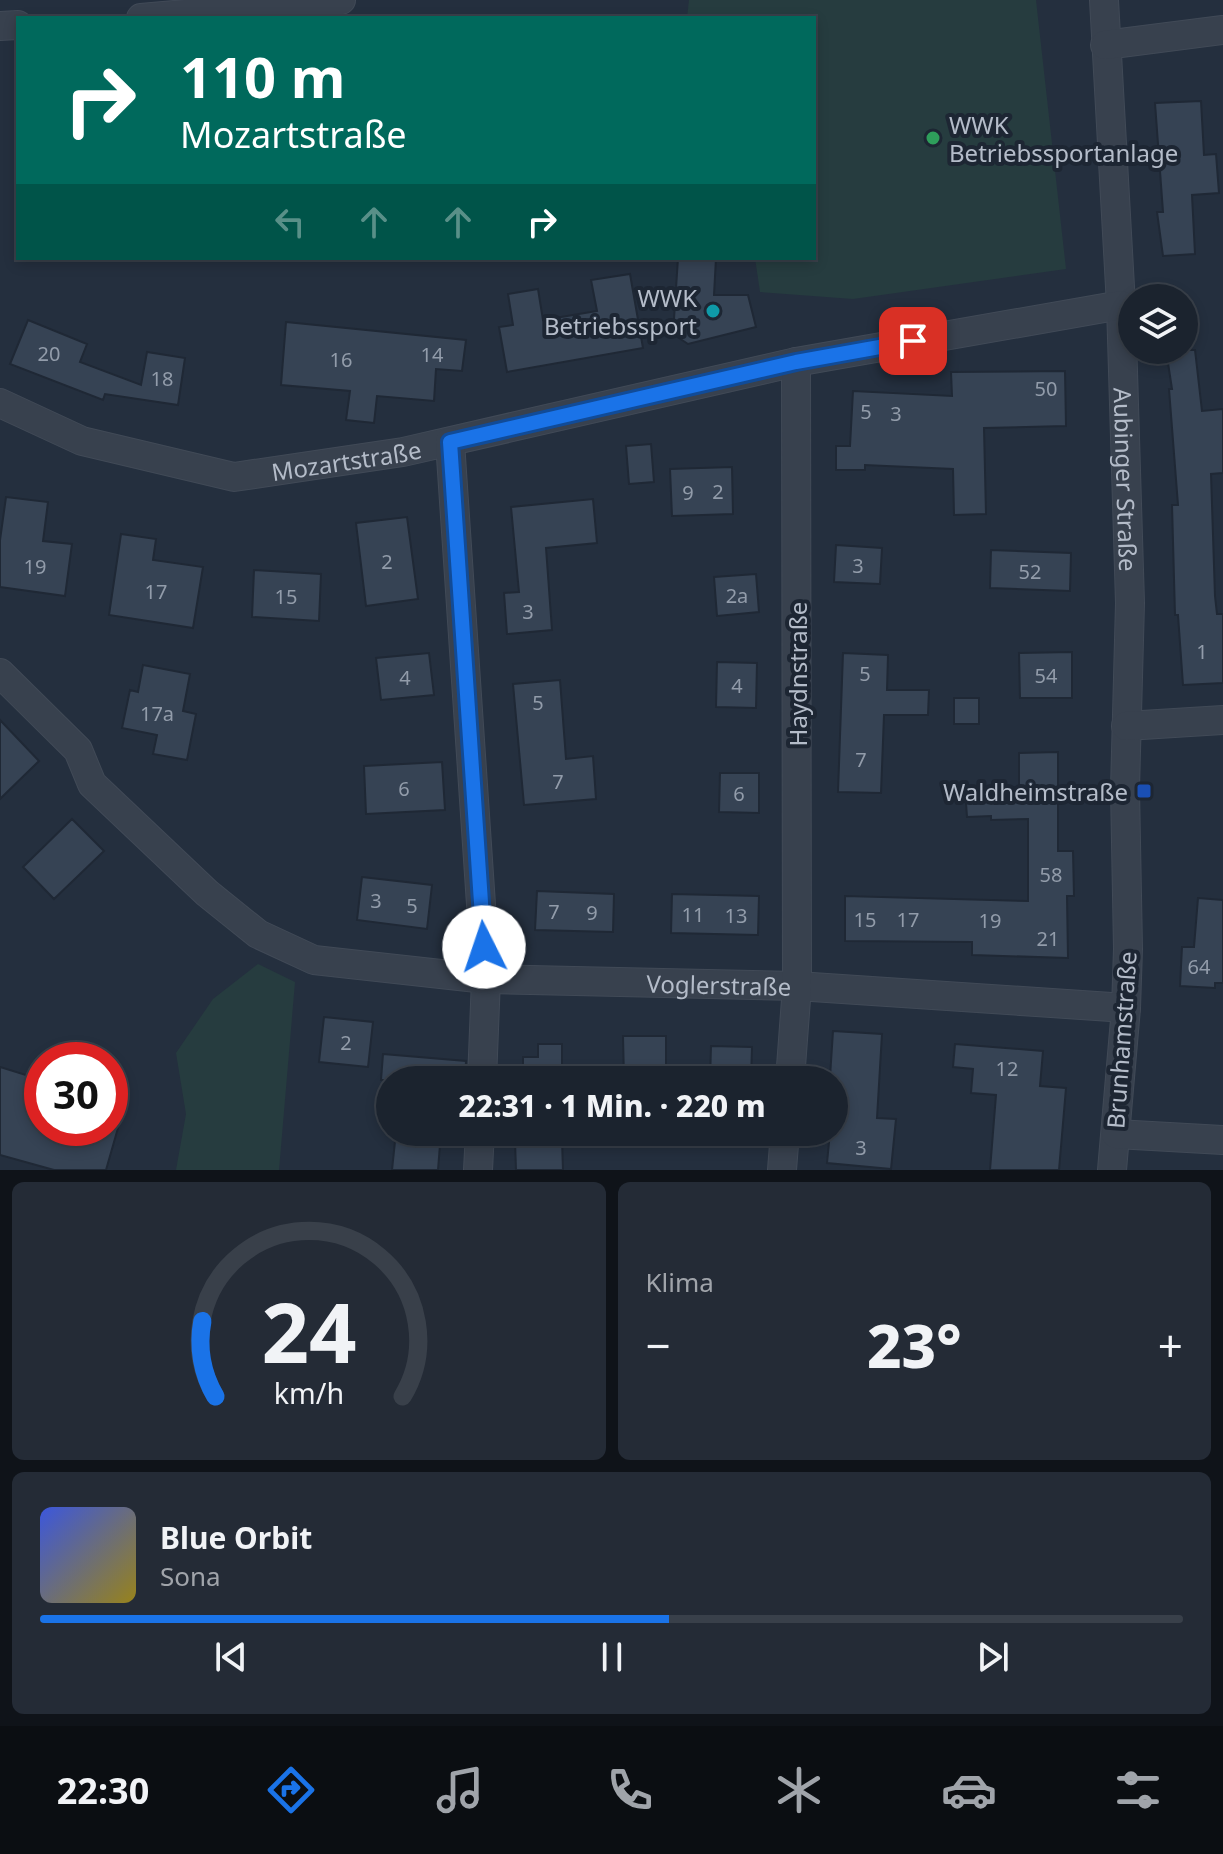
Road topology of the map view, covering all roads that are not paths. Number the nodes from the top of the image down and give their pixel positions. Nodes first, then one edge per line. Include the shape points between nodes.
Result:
1 (341, 0) edge
2 (1104, 0) edge
3 (163, 16) edge
4 (1223, 30) edge
5 (1105, 45) junction
6 (1120, 284) edge
7 (1118, 306) edge
8 (796, 362) junction
9 (1123, 364) edge
10 (0, 403) edge
11 (450, 442) junction
12 (0, 673) edge
13 (1223, 720) edge
14 (1126, 726) junction
15 (1126, 910) joint
16 (486, 979) junction
17 (797, 986) junction
18 (1126, 1008) junction
19 (483, 1066) edge
20 (791, 1066) edge
21 (1116, 1134) junction
22 (1223, 1140) edge
23 (479, 1146) edge
24 (784, 1146) edge
25 (478, 1170) edge
26 (782, 1170) edge
27 (1112, 1170) edge

1 - 3 street
2 - 5 street, Aubinger Straße
4 - 5 street
5 - 6 street, Aubinger Straße
7 - 8 street, Mozartstraße
8 - 11 street, Mozartstraße
8 - 17 street, Haydnstraße
9 - 14 street, Aubinger Straße via 1130,603
10 - 11 street, Mozartstraße via 82,441 234,477
11 - 16 street
12 - 16 street, Voglerstraße via 78,750 92,784 258,934 314,960
13 - 14 street
14 - 15 street, Aubinger Straße
15 - 18 street, Brunhamstraße
16 - 17 street, Voglerstraße
16 - 19 street
17 - 18 street, Voglerstraße
17 - 20 street, Haydnstraße
18 - 21 street, Brunhamstraße
21 - 22 street
21 - 27 street, Brunhamstraße
23 - 25 street
24 - 26 street

